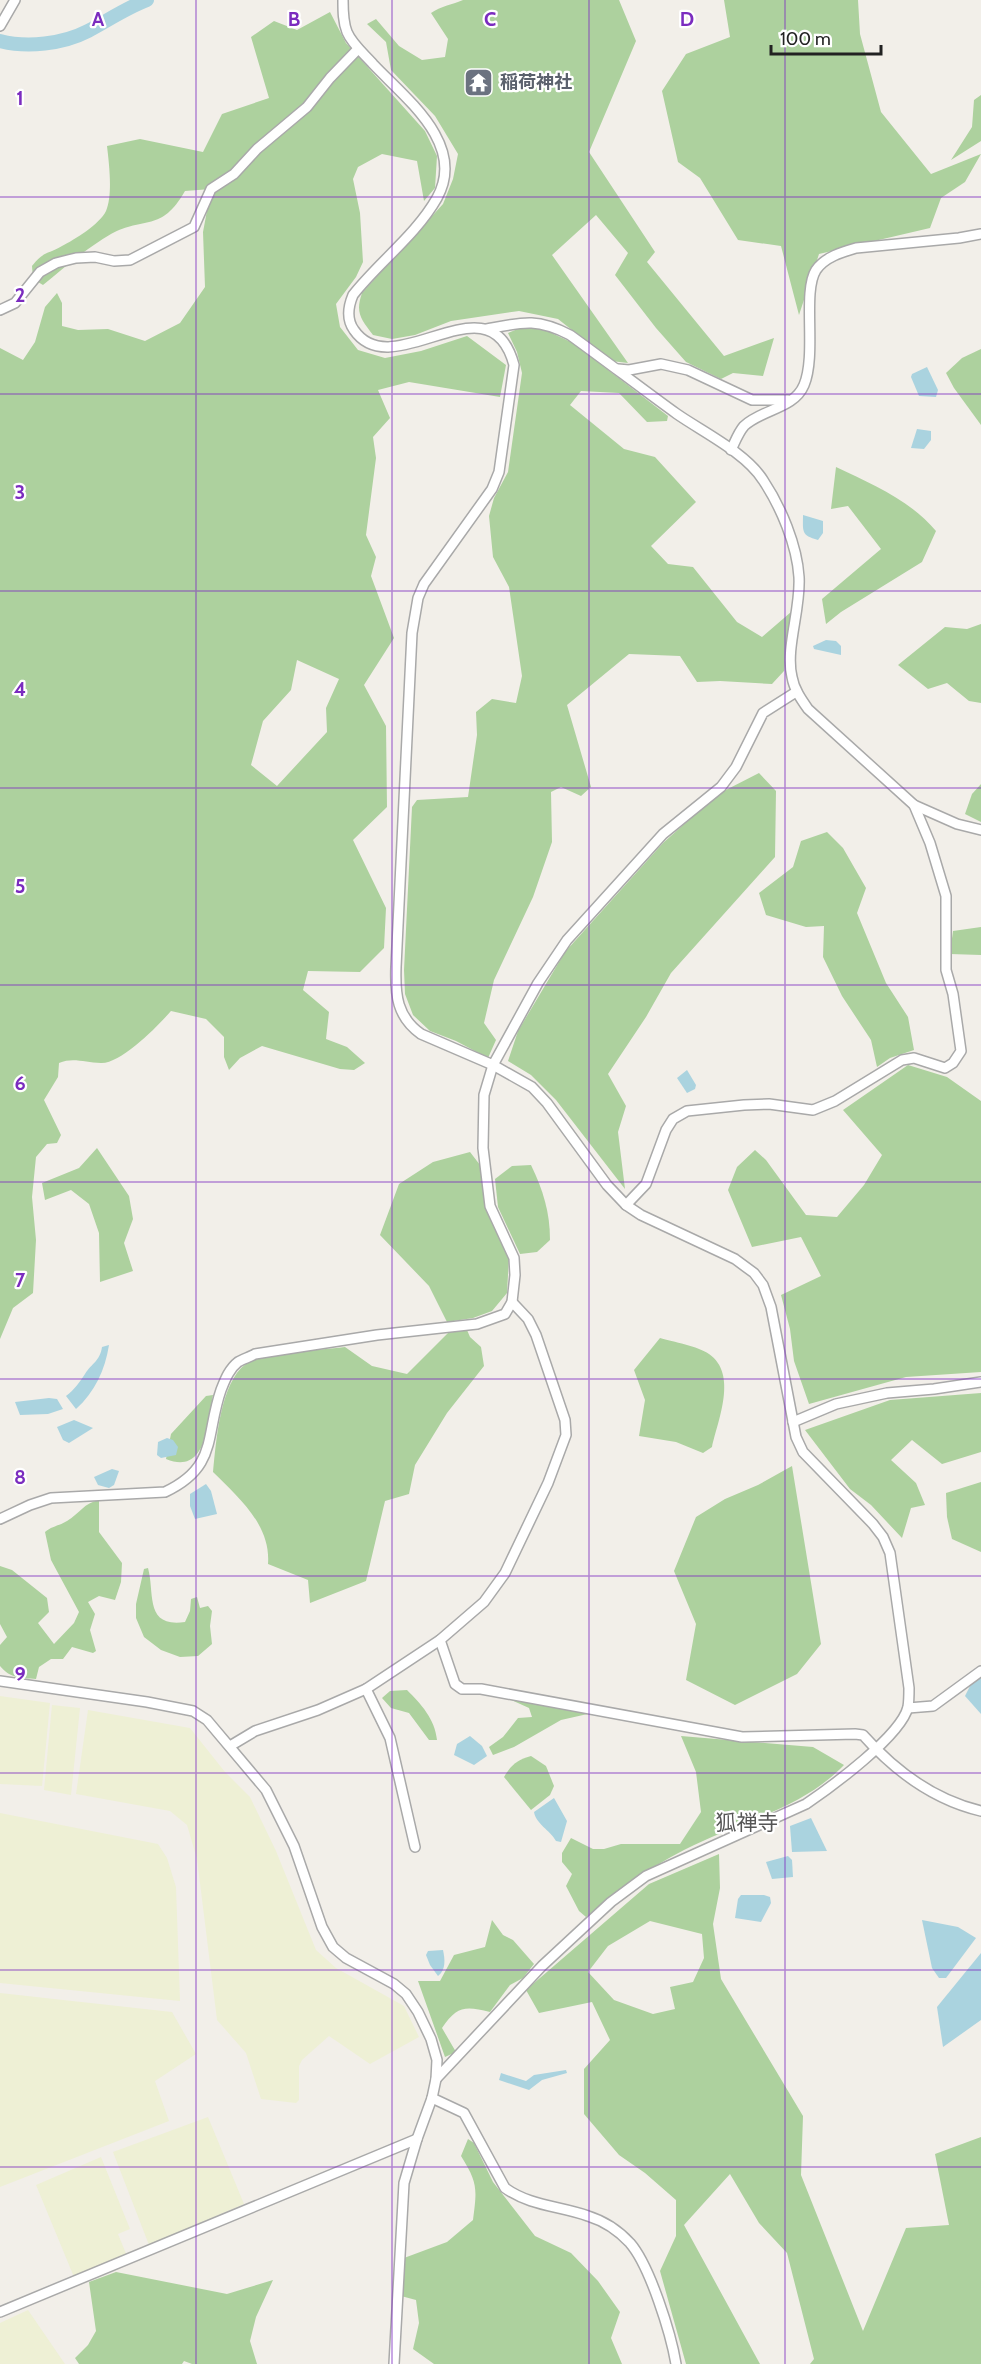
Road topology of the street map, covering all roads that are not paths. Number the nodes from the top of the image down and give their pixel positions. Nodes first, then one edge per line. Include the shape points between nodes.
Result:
1 (15, 0) edge
2 (343, 0) edge
3 (0, 26) edge
4 (358, 49) junction
5 (981, 234) edge
6 (0, 310) edge
7 (487, 329) junction
8 (616, 368) junction
9 (794, 399) junction
10 (731, 450) junction
11 (796, 692) junction
12 (915, 805) junction
13 (981, 830) edge
14 (493, 1065) junction
15 (626, 1205) junction
16 (512, 1302) junction
17 (981, 1382) edge
18 (793, 1422) junction
19 (0, 1519) edge
20 (440, 1640) junction
21 (981, 1671) edge
22 (0, 1681) edge
23 (366, 1689) junction
24 (908, 1708) junction
25 (230, 1746) junction
26 (875, 1749) junction
27 (981, 1811) edge
28 (415, 1847) dead end
29 (436, 2079) junction
30 (432, 2098) junction
31 (417, 2139) junction
32 (0, 2312) edge
33 (394, 2364) edge
34 (676, 2364) edge

1 - 3 street
2 - 4 street via 347,33
4 - 6 street via 307,107 234,174 211,189 194,227 130,260 95,257 56,263 40,272 15,303
4 - 7 street via 425,117 442,148 445,166 438,196 425,216 353,295 348,306 353,329 377,347 473,327
5 - 9 street via 856,248 825,261 815,271 811,287 808,374
7 - 8 street via 534,322 553,326
7 - 14 street via 502,339 510,351 513,382 499,471 492,489 418,598 412,633 395,989 399,1008 420,1034
8 - 9 street via 629,370 661,364 687,370 752,400
8 - 10 street
9 - 10 street via 745,425
10 - 11 street via 763,478 794,548 800,595 791,675
11 - 12 street via 808,709
11 - 14 street via 763,713 736,767 721,787 663,834 567,940 538,983
12 - 13 street
12 - 15 street via 946,896 946,970 961,1051 953,1064 945,1068 914,1058 902,1060 813,1110 769,1104 687,1111 666,1130 646,1184
14 - 15 street via 532,1087
14 - 16 street via 484,1095 484,1159 490,1206 514,1258
15 - 18 street via 735,1259 754,1273 771,1307
16 - 19 street via 505,1314 477,1324 255,1354 238,1362 226,1376 207,1451 202,1463 185,1481 165,1492 51,1498
16 - 20 street via 536,1335 565,1420 566,1435 505,1573 484,1602
17 - 18 street via 887,1393 836,1404
18 - 24 street via 803,1452 873,1524 890,1552 909,1675
20 - 23 street
20 - 26 street via 455,1684 462,1689 481,1689 742,1737 863,1735
21 - 24 street via 933,1706
22 - 25 street via 193,1711 207,1720
23 - 25 street via 255,1731
23 - 28 street via 390,1738
24 - 26 street via 891,1735
25 - 29 street via 266,1790 294,1846 322,1927 333,1947 394,1984 418,2012 431,2039
26 - 27 street via 932,1792 964,1808
26 - 29 street via 806,1804 646,1876 611,1902 542,1966
29 - 30 street
30 - 31 street
30 - 34 street via 464,2113 505,2188 533,2202 607,2224 632,2245 664,2319
31 - 32 street
31 - 33 street via 404,2183

